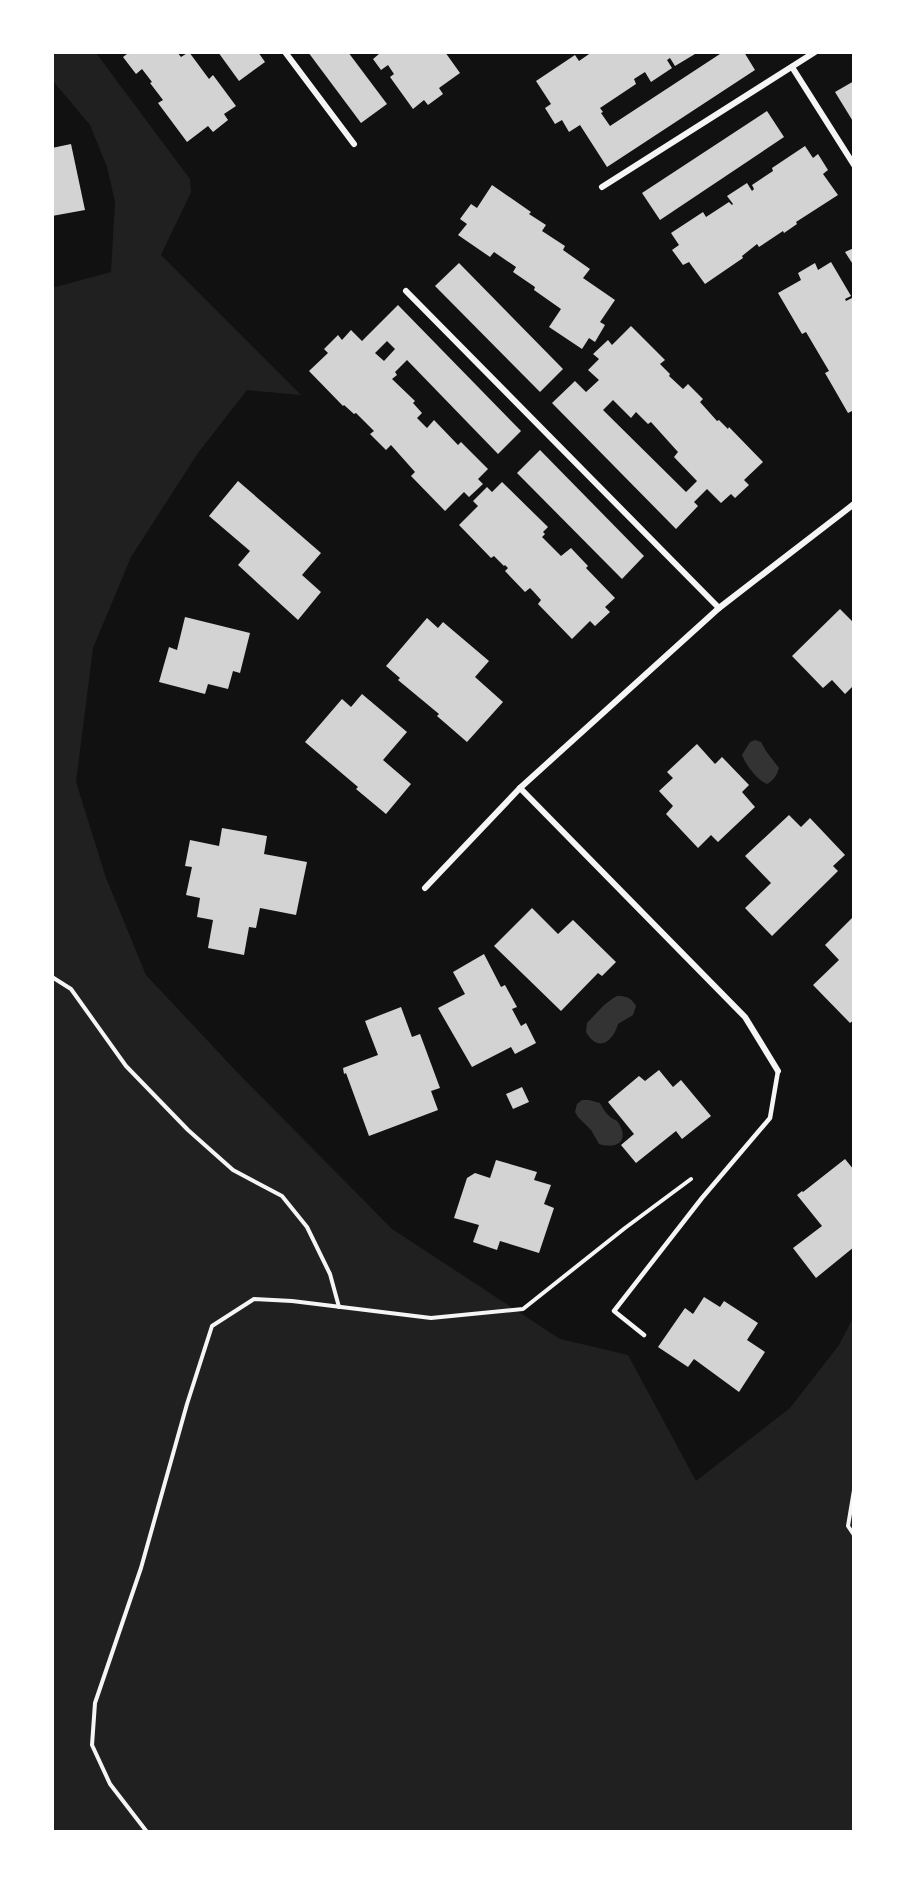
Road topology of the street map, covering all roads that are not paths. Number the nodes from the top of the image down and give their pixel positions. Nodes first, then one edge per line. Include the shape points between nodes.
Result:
1 (285, 52) edge
2 (815, 52) edge
3 (792, 67) junction
4 (354, 144) dead end
5 (854, 165) edge
6 (602, 187) dead end
7 (406, 291) dead end
8 (854, 504) edge
9 (719, 608) junction
10 (520, 788) junction
11 (425, 888) dead end
12 (778, 1071) joint
13 (644, 1335) dead end

1 - 4 street
2 - 3 street
3 - 5 street
3 - 6 street
7 - 9 street
8 - 9 street
9 - 10 street
10 - 11 street
10 - 12 street via 745,1017
12 - 13 lane via 770,1118 614,1311

